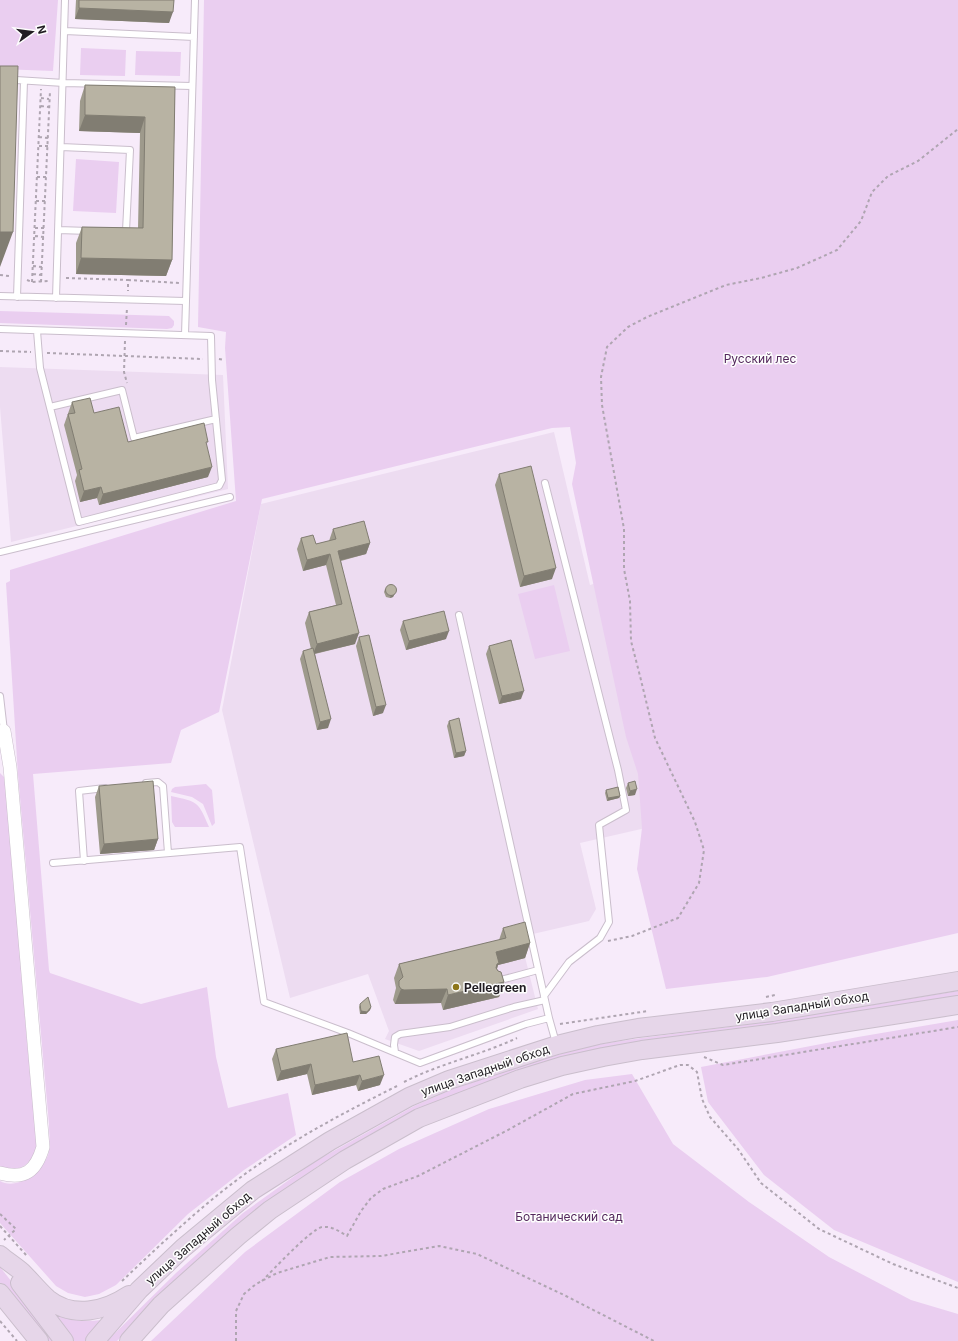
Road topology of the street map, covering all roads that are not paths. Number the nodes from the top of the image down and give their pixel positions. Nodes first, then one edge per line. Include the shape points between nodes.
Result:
1 (66, 0) edge
2 (195, 0) edge
3 (65, 31) junction
4 (194, 37) junction
5 (0, 79) edge
6 (24, 81) junction
7 (64, 83) junction
8 (192, 86) junction
9 (62, 147) junction
10 (58, 230) junction
11 (96, 231) edge
12 (119, 231) edge
13 (0, 296) edge
14 (17, 297) junction
15 (56, 298) junction
16 (185, 301) junction
17 (0, 329) edge
18 (37, 330) junction
19 (185, 335) junction
20 (50, 407) junction
21 (216, 419) junction
22 (544, 483) dead end
23 (230, 497) dead end
24 (0, 552) edge
25 (459, 615) dead end
26 (0, 696) edge
27 (1, 705) edge
28 (2, 732) edge
29 (5, 767) edge
30 (142, 784) edge
31 (111, 787) edge
32 (168, 853) junction
33 (84, 860) junction
34 (53, 863) dead end
35 (538, 970) junction
36 (958, 981) edge
37 (495, 982) edge
38 (544, 998) junction
39 (958, 1005) edge
40 (549, 1018) junction
41 (557, 1045) junction
42 (395, 1052) junction
43 (0, 1174) edge
44 (0, 1256) edge
45 (139, 1290) junction
46 (0, 1293) edge
47 (0, 1312) edge
48 (23, 1341) edge
49 (39, 1341) edge
50 (64, 1341) edge
51 (95, 1341) edge
52 (129, 1341) edge

1 - 3 lane
2 - 4 lane
3 - 4 lane
3 - 7 lane
4 - 8 lane
5 - 6 lane
6 - 7 lane
6 - 14 lane
7 - 8 lane
7 - 9 lane
8 - 16 lane
9 - 10 lane
9 - 12 lane via 130,150 126,231
10 - 11 lane
10 - 15 lane
13 - 14 lane
14 - 15 lane
15 - 16 lane
16 - 19 lane
17 - 18 lane
18 - 19 lane
18 - 20 lane via 40,368
19 - 21 lane via 211,336
20 - 21 lane via 122,390 134,438
20 - 21 lane via 79,522 219,486 222,480
22 - 38 lane via 626,810 599,825 609,922 600,938 569,962
23 - 24 lane
25 - 35 lane
26 - 27 lane
27 - 28 lane
28 - 29 street
29 - 43 street via 43,1147 39,1160 29,1172 12,1176
30 - 32 lane via 158,782 163,786
31 - 33 lane via 79,791
32 - 33 lane
32 - 42 lane via 240,846 264,1002
33 - 34 lane
35 - 37 lane
35 - 38 lane
36 - 41 main road, улица Западный обход via 772,1012 638,1028
38 - 40 lane
38 - 42 lane via 450,1027 400,1034 395,1036
39 - 52 main road, улица Западный обход via 603,1057 520,1079 419,1118 345,1160 270,1210 161,1305
40 - 41 lane
40 - 42 lane via 420,1063
41 - 45 main road, улица Западный обход via 442,1083 409,1097 330,1140 253,1190 182,1248
44 - 45 main road via 20,1271 49,1300 82,1312 100,1309
44 - 50 main road
45 - 51 main road, улица Западный обход
46 - 49 main road
47 - 48 main road

